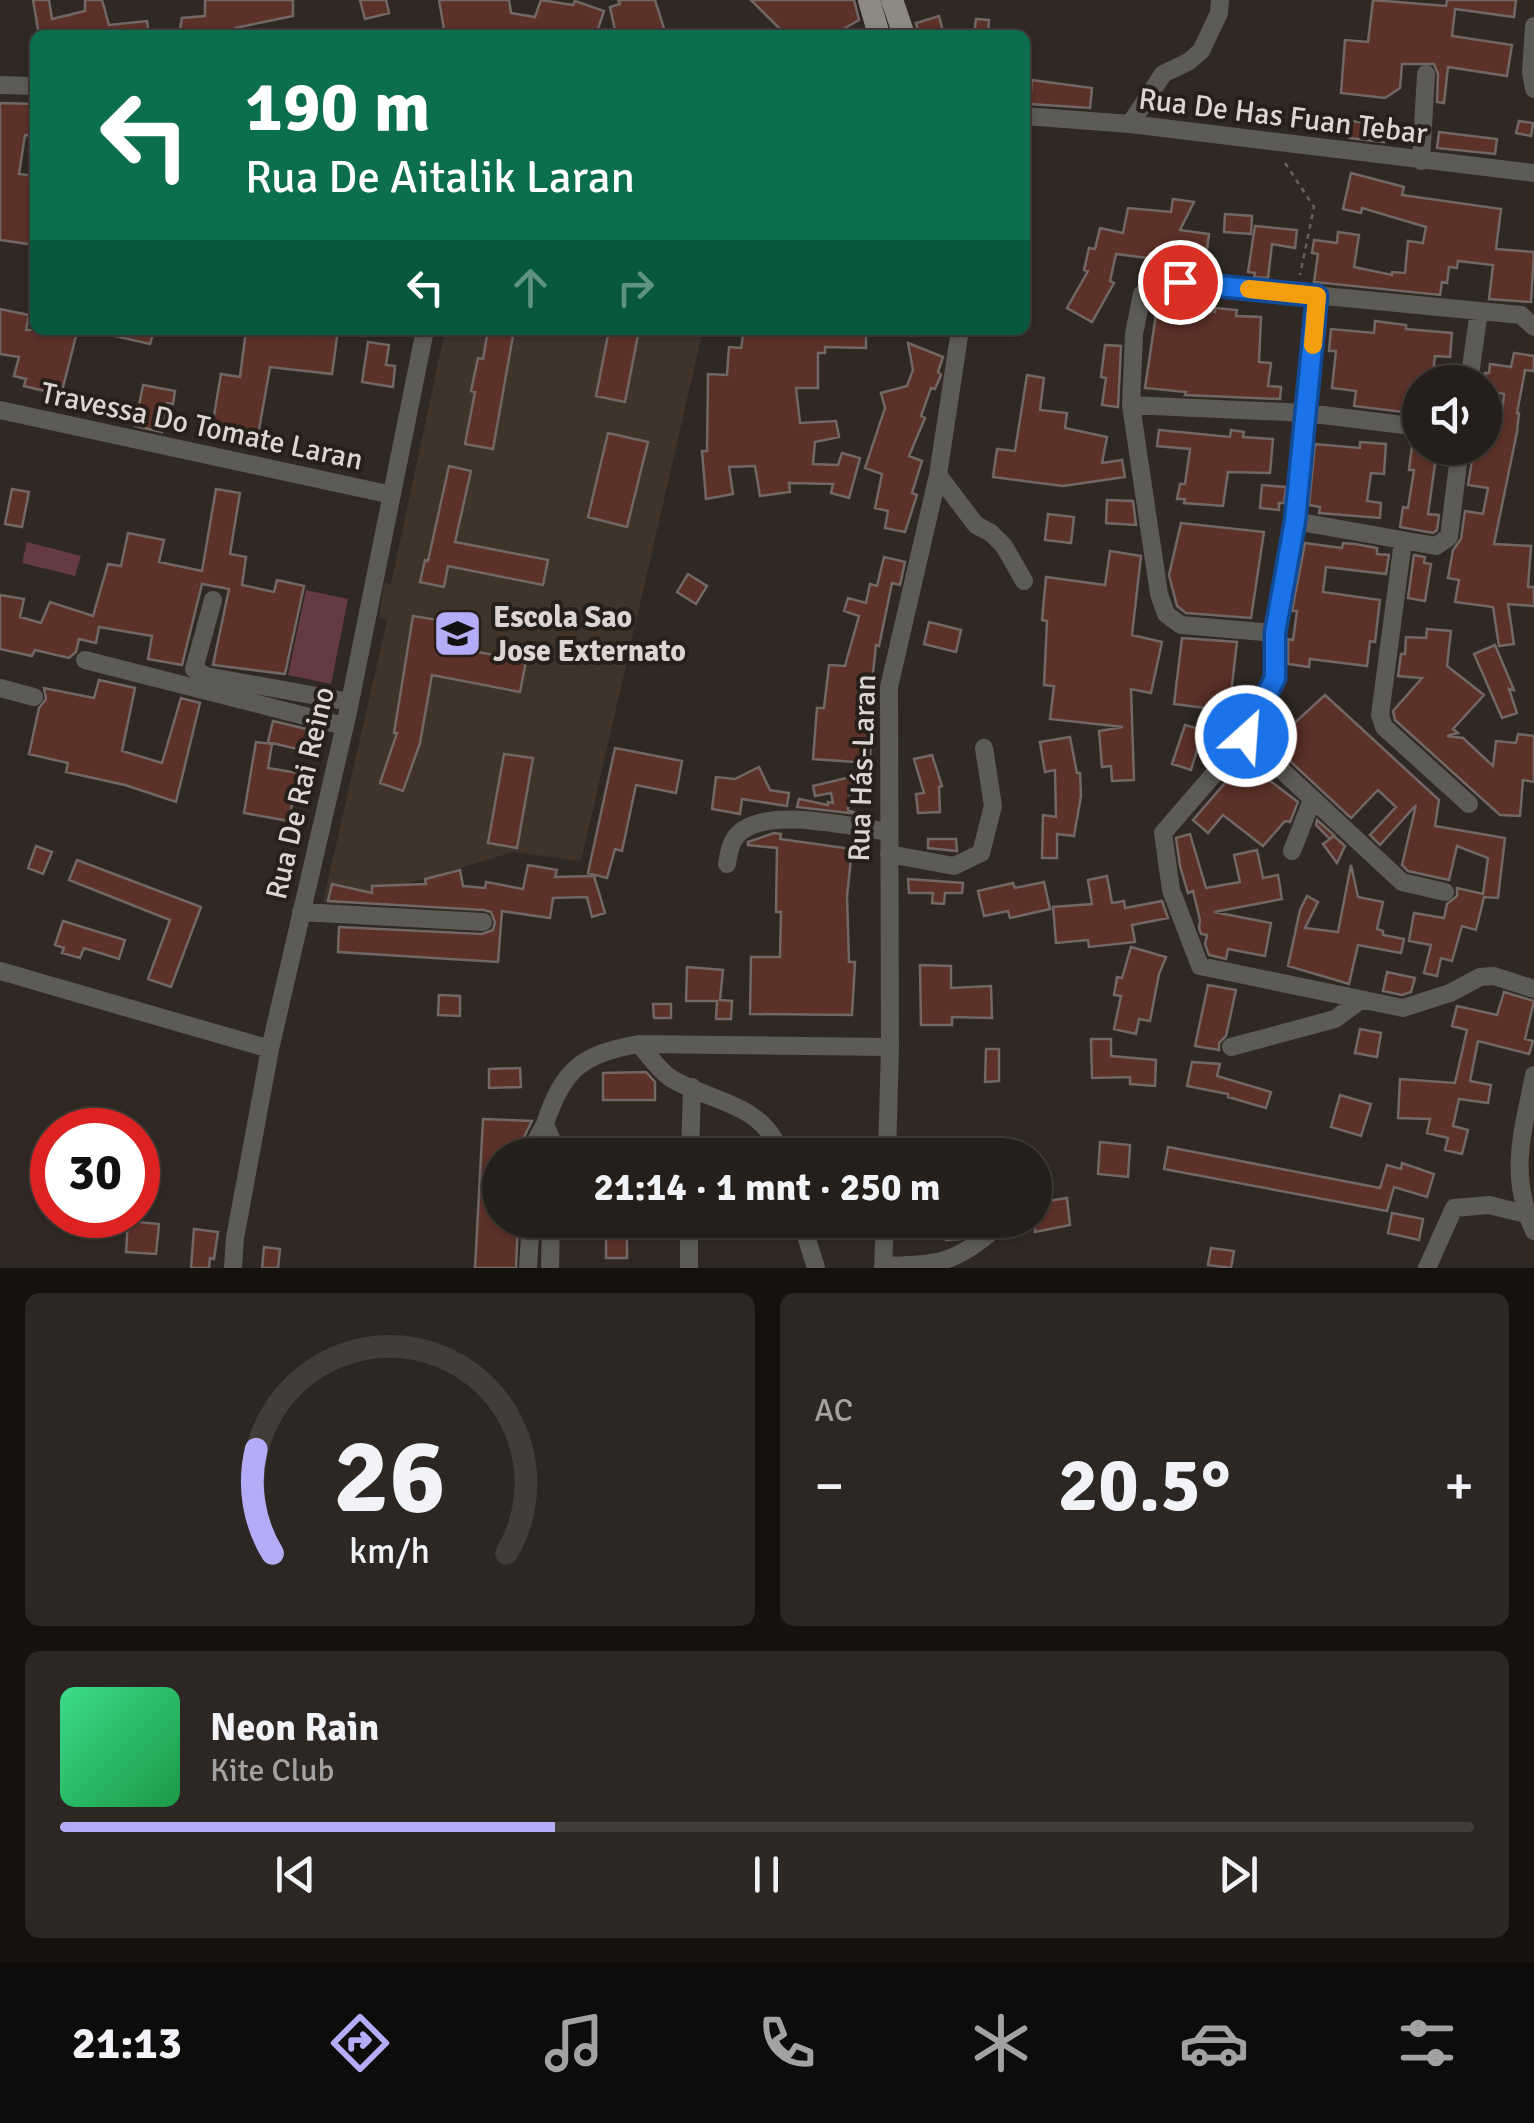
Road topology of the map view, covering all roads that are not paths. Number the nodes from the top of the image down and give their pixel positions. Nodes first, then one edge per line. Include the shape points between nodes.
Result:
1 (868, 0) edge
2 (892, 0) edge
3 (1220, 0) edge
4 (1534, 26) edge
5 (877, 30) edge
6 (902, 30) edge
7 (1426, 74) dead end
8 (0, 85) edge
9 (30, 86) edge
10 (1534, 89) edge
11 (1030, 116) edge
12 (1130, 124) junction
13 (1421, 161) junction
14 (1534, 173) edge
15 (1317, 296) junction
16 (1480, 310) junction
17 (1534, 326) edge
18 (425, 335) edge
19 (959, 335) edge
20 (1472, 365) edge
21 (1131, 405) junction
22 (0, 410) edge
23 (1306, 413) junction
24 (1402, 425) edge
25 (1458, 465) edge
26 (938, 476) junction
27 (392, 495) junction
28 (1295, 521) junction
29 (1404, 542) junction
30 (1024, 581) dead end
31 (213, 600) dead end
32 (1275, 633) junction
33 (85, 660) dead end
34 (0, 688) edge
35 (34, 697) dead end
36 (350, 702) junction
37 (344, 726) junction
38 (1246, 736) junction
39 (984, 748) dead end
40 (1312, 800) junction
41 (1470, 804) dead end
42 (889, 832) junction
43 (1292, 850) dead end
44 (889, 854) junction
45 (727, 864) dead end
46 (1445, 892) dead end
47 (301, 912) junction
48 (483, 922) dead end
49 (0, 971) edge
50 (1534, 988) edge
51 (1361, 1000) junction
52 (638, 1044) junction
53 (890, 1047) junction
54 (1231, 1048) dead end
55 (270, 1049) junction
56 (1534, 1075) edge
57 (692, 1087) junction
58 (545, 1124) junction
59 (537, 1138) edge
60 (551, 1138) edge
61 (690, 1138) edge
62 (775, 1138) edge
63 (887, 1138) edge
64 (1532, 1221) edge
65 (530, 1238) edge
66 (551, 1238) edge
67 (689, 1238) edge
68 (807, 1238) edge
69 (885, 1238) edge
70 (985, 1238) edge
71 (884, 1267) edge
72 (233, 1268) edge
73 (528, 1268) edge
74 (550, 1268) edge
75 (688, 1268) edge
76 (816, 1268) edge
77 (1428, 1268) edge

1 - 5 main road
2 - 6 main road
3 - 12 street via 1201,51 1163,74
4 - 10 street
7 - 13 street
8 - 9 street
11 - 12 street, Rua De Has Fuan Tebar
12 - 13 street, Rua De Has Fuan Tebar
13 - 14 street, Rua De Has Fuan Tebar
15 - 16 street
15 - 21 street via 1180,282 1142,294
15 - 23 street
16 - 17 street via 1521,314
16 - 20 street
18 - 27 street, Rua De Rai Reino
19 - 26 street, Rua Hás-Laran
21 - 23 street
21 - 32 street via 1166,614 1181,625
22 - 27 street, Travessa Do Tomate Laran
23 - 24 street
23 - 28 street
25 - 29 street via 1449,537 1436,546
26 - 30 street via 976,526 1004,546
26 - 42 street, Rua Hás-Laran via 888,687
27 - 36 street, Rua De Rai Reino
28 - 29 street
28 - 32 street
29 - 41 street via 1380,714 1384,727
31 - 36 street via 194,670
32 - 38 street via 1275,678
33 - 37 street
34 - 35 street
36 - 37 street, Rua De Rai Reino
37 - 47 street, Rua De Rai Reino
38 - 40 street
38 - 51 street via 1163,834 1171,890 1200,966
39 - 44 street via 993,806 981,853 954,866
40 - 43 street
40 - 46 street via 1402,882
42 - 44 street, Rua Hás-Laran
42 - 45 street via 788,818 744,829 730,845
44 - 53 street, Rua Hás-Laran
47 - 48 street
47 - 55 street, Rua De Rai Reino
49 - 55 street
50 - 51 street via 1494,976 1403,1008
51 - 54 street via 1335,1019
52 - 53 street
52 - 57 street via 670,1078
52 - 58 street via 602,1050 575,1066
53 - 63 street, Rua Hás-Laran
55 - 72 street, Rua De Rai Reino
56 - 64 street via 1517,1166
57 - 61 street
57 - 62 street via 751,1112
58 - 59 street
58 - 60 street
64 - 77 street via 1489,1205 1454,1208
65 - 73 street
66 - 74 street
67 - 75 street
68 - 76 street
69 - 71 street
70 - 71 street via 939,1264

